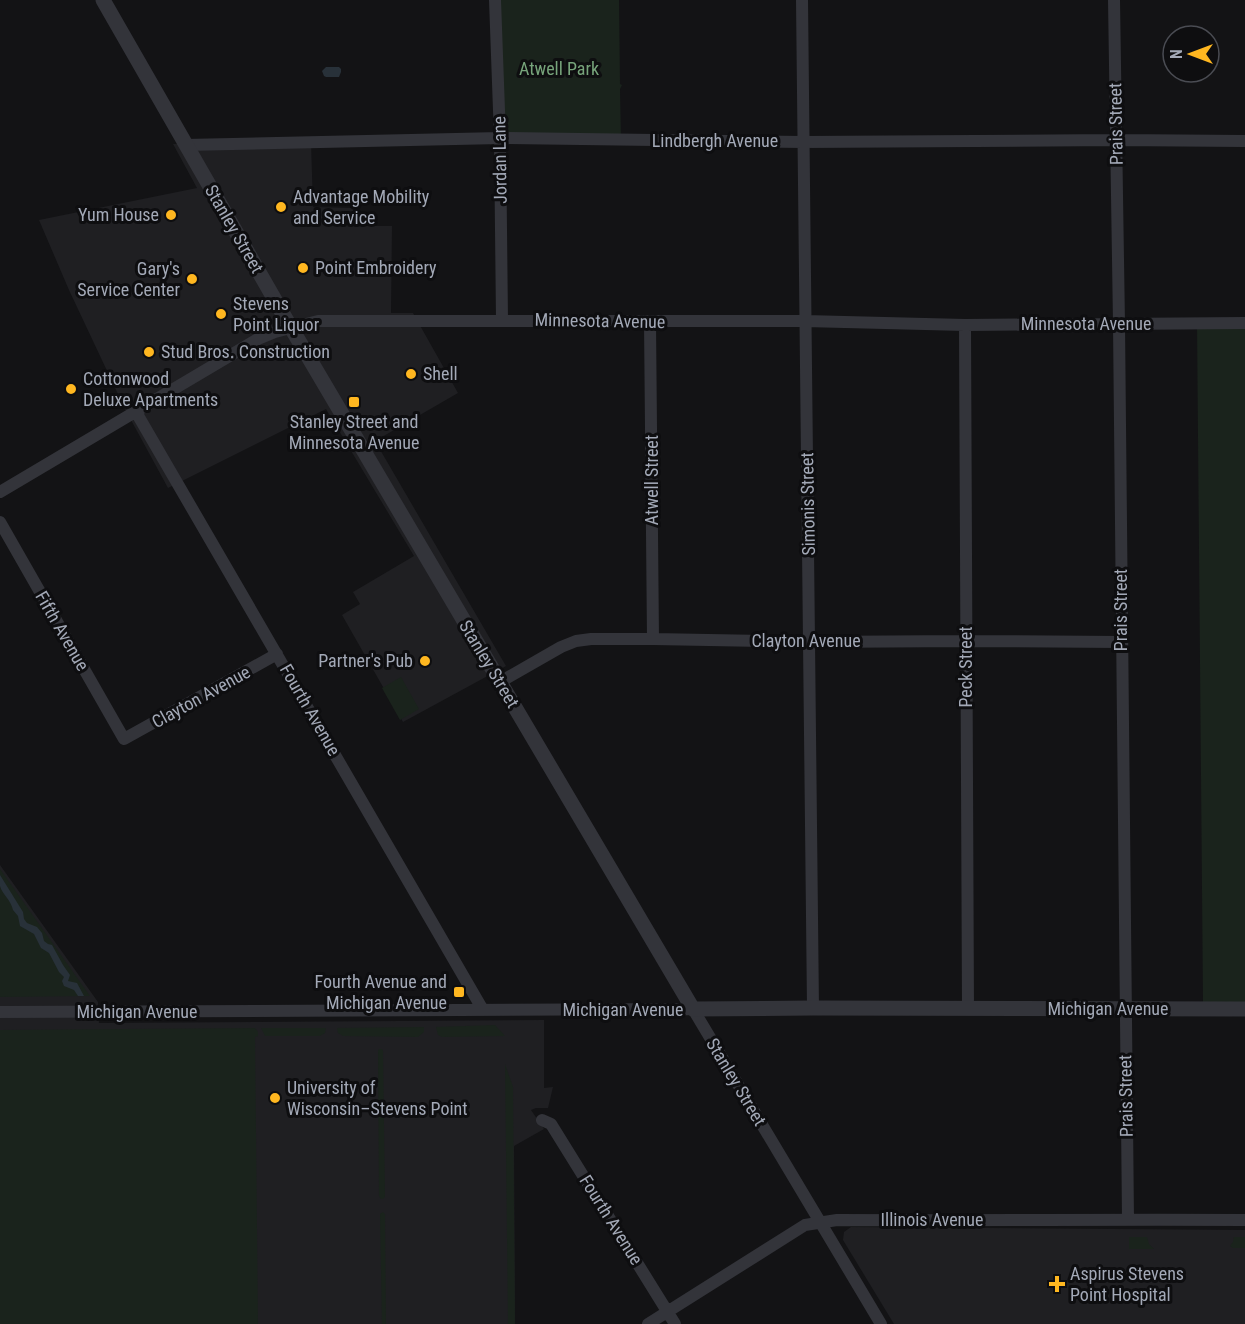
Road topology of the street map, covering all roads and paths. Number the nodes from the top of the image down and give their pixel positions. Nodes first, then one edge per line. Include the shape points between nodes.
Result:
1 (103, 0) edge
2 (495, 0) edge
3 (802, 0) edge
4 (1114, 0) edge
5 (500, 138) junction
6 (1116, 140) junction
7 (1245, 141) edge
8 (803, 142) junction
9 (185, 145) junction
10 (502, 320) junction
11 (805, 321) junction
12 (650, 322) junction
13 (1245, 323) edge
14 (1119, 324) junction
15 (965, 325) junction
16 (290, 327) junction
17 (136, 412) junction
18 (0, 492) edge
19 (0, 522) edge
20 (653, 639) junction
21 (966, 641) junction
22 (810, 642) junction
23 (1121, 642) junction
24 (277, 654) junction
25 (500, 682) junction
26 (124, 739) joint
27 (813, 1008) junction
28 (1125, 1009) junction
29 (483, 1010) junction
30 (693, 1010) junction
31 (968, 1010) junction
32 (1245, 1010) edge
33 (0, 1012) edge
34 (542, 1120) dead end
35 (1128, 1219) junction
36 (1245, 1220) edge
37 (820, 1222) junction
38 (668, 1312) junction
39 (648, 1324) edge
40 (675, 1324) edge
41 (881, 1324) edge

1 - 9 street, Stanley Street
2 - 5 street, Jordan Lane
3 - 8 street, Simonis Street
4 - 6 street, Prais Street
5 - 8 street, Lindbergh Avenue
5 - 9 street, Lindbergh Avenue
5 - 10 street, Jordan Lane
6 - 7 street, Lindbergh Avenue
6 - 8 street, Lindbergh Avenue
6 - 14 street, Prais Street
8 - 11 street, Simonis Street
9 - 16 street, Stanley Street
10 - 12 street, Minnesota Avenue
10 - 16 street, Minnesota Avenue via 318,321
11 - 12 street, Minnesota Avenue
11 - 15 street, Minnesota Avenue
11 - 22 street, Simonis Street
12 - 20 street, Atwell Street
13 - 14 street, Minnesota Avenue
14 - 15 street, Minnesota Avenue
14 - 23 street, Prais Street
15 - 21 street, Peck Street
16 - 17 street, Minnesota Avenue via 258,339
16 - 25 street, Stanley Street
17 - 18 street, Minnesota Avenue
17 - 24 street, Fourth Avenue
19 - 26 street, Fifth Avenue
20 - 22 street, Clayton Avenue
20 - 25 street, Clayton Avenue via 576,641
21 - 22 street, Clayton Avenue
21 - 23 street, Clayton Avenue
21 - 31 street, Peck Street
22 - 27 street, Simonis Street
23 - 28 street, Prais Street
24 - 26 street, Clayton Avenue
24 - 29 street, Fourth Avenue
25 - 30 street, Stanley Street
27 - 30 street, Michigan Avenue
27 - 31 street, Michigan Avenue
28 - 31 street, Michigan Avenue
28 - 32 street, Michigan Avenue
28 - 35 street, Prais Street
29 - 30 street, Michigan Avenue
29 - 33 street, Michigan Avenue
30 - 37 street, Stanley Street
34 - 38 street, Fourth Avenue via 552,1124
35 - 36 street, Illinois Avenue
35 - 37 street, Illinois Avenue
37 - 38 street, Illinois Avenue via 805,1225
37 - 41 street, Stanley Street
38 - 39 street, Illinois Avenue
38 - 40 street, Fourth Avenue

